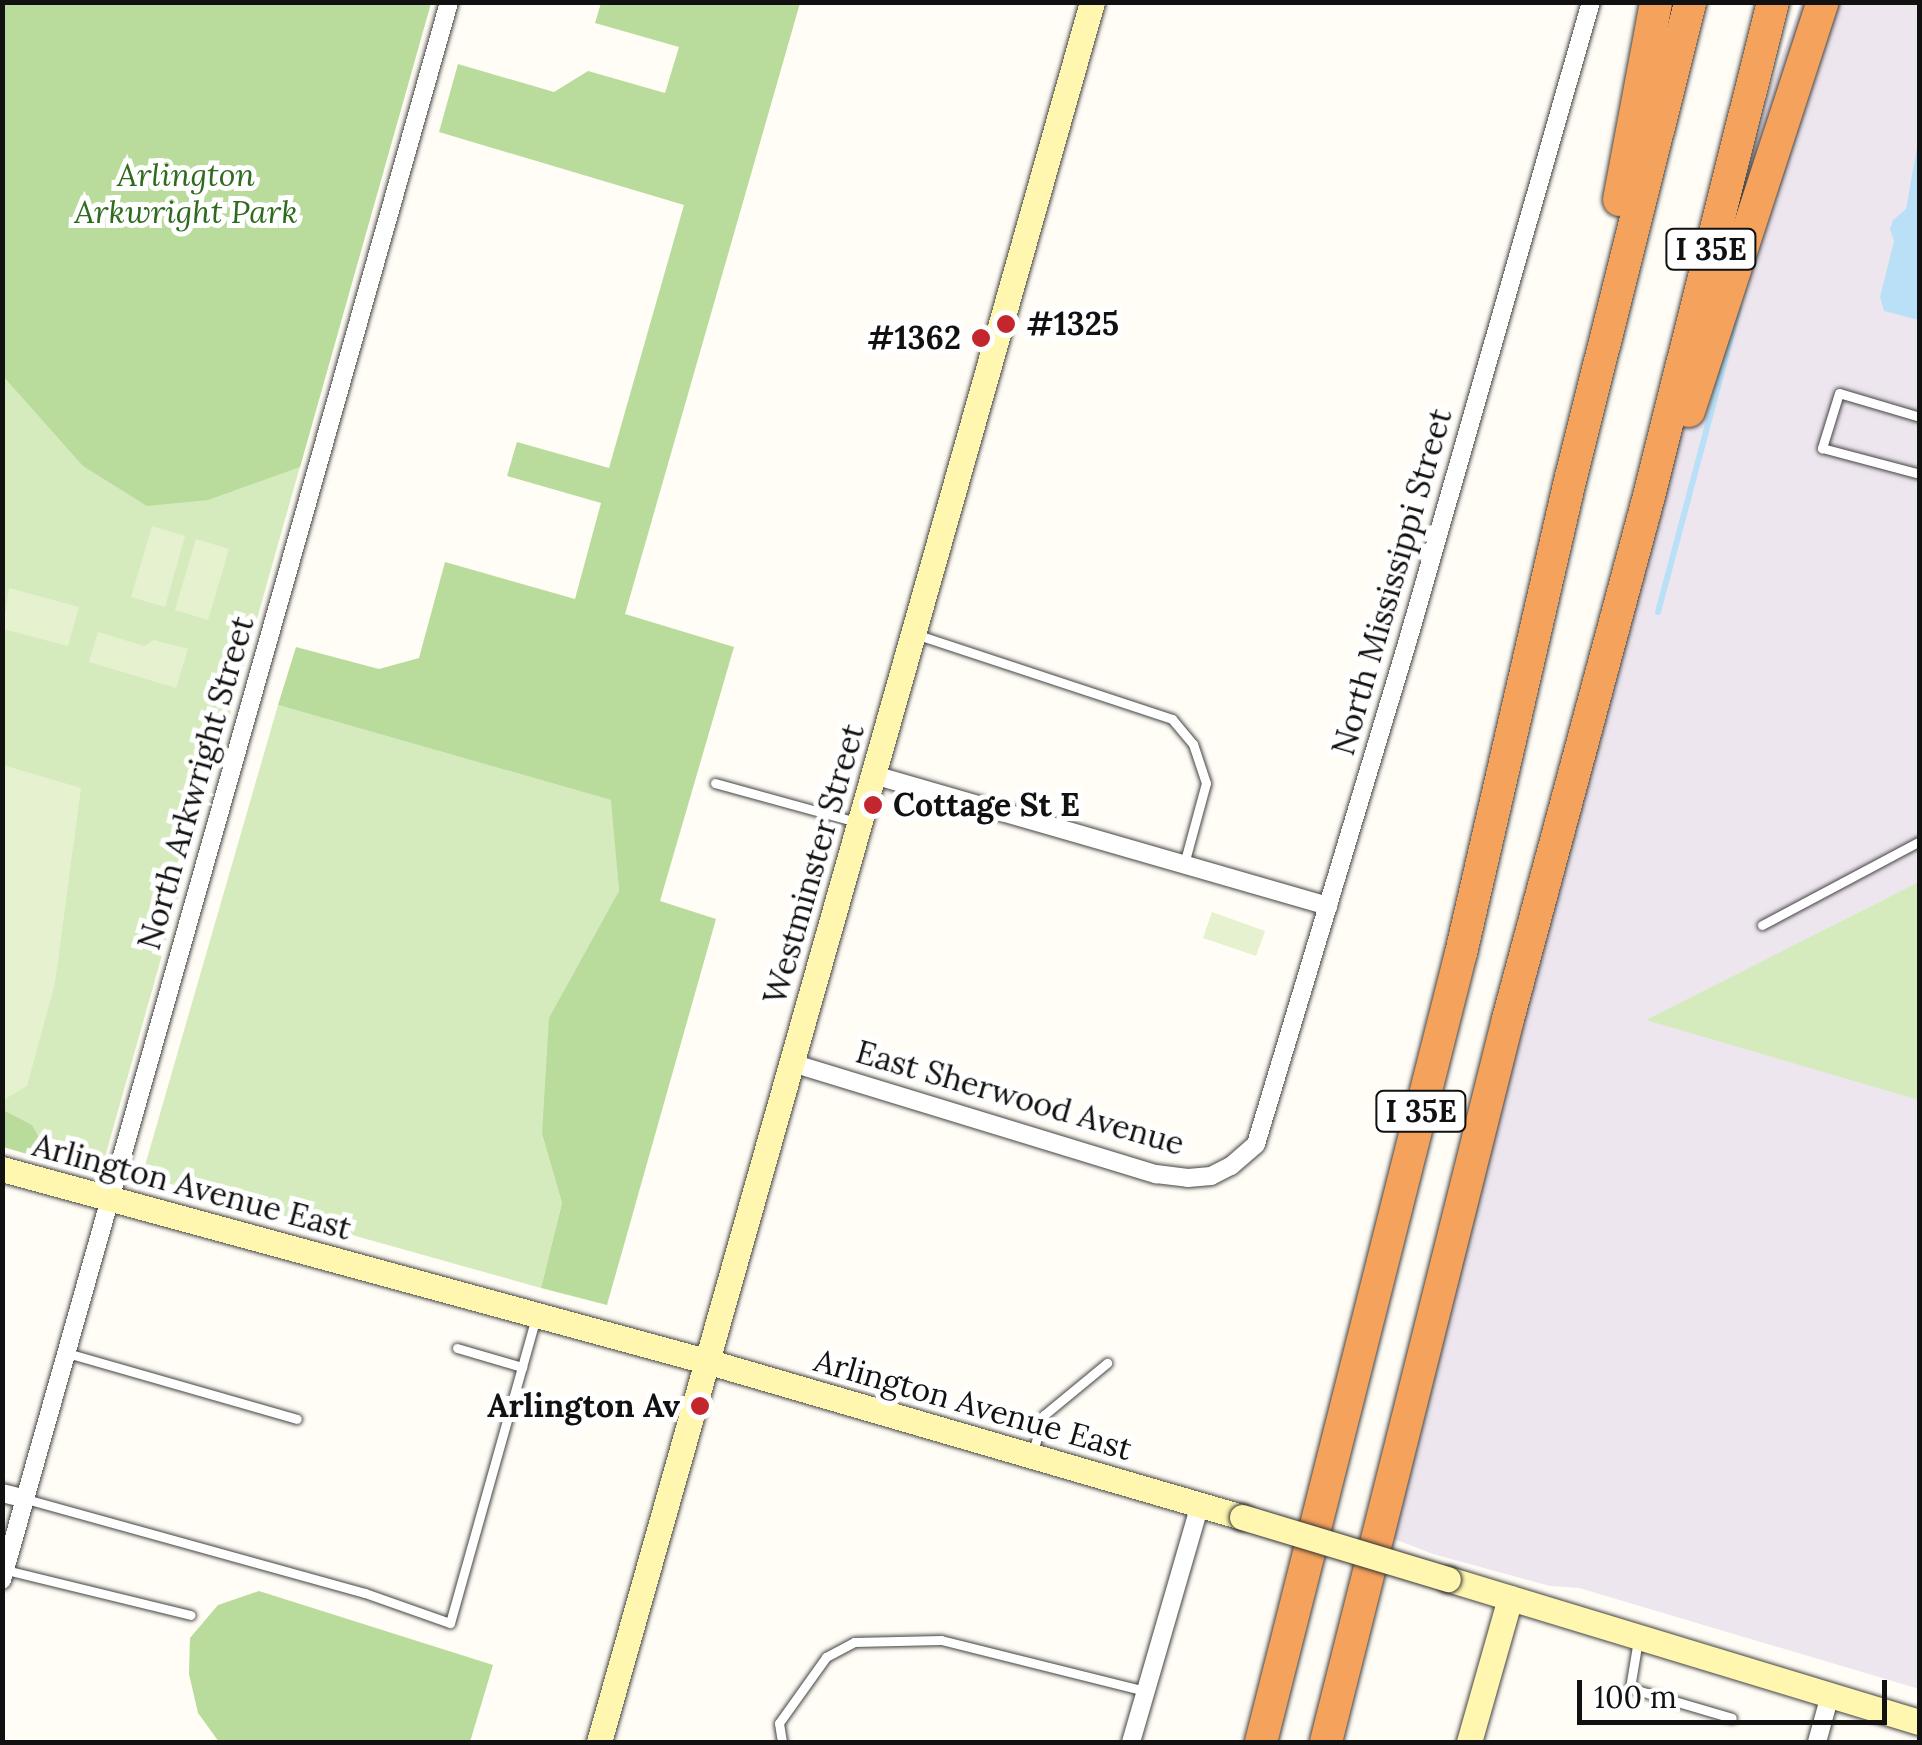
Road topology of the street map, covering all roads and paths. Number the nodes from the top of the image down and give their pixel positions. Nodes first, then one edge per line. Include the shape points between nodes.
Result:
1 (449, 2) edge
2 (1092, 2) edge
3 (1590, 2) edge
4 (1656, 2) edge
5 (1690, 2) edge
6 (1773, 2) edge
7 (1824, 2) edge
8 (1920, 416) edge
9 (1920, 474) edge
10 (1571, 477) junction
11 (1648, 496) junction
12 (913, 634) junction
13 (874, 775) junction
14 (715, 784) dead end
15 (859, 823) junction
16 (1920, 842) edge
17 (1184, 867) junction
18 (1329, 906) junction
19 (1762, 926) dead end
20 (792, 1063) junction
21 (1231, 1166) joint
22 (2, 1169) edge
23 (110, 1198) junction
24 (537, 1315) junction
25 (457, 1348) dead end
26 (66, 1353) junction
27 (706, 1361) junction
28 (1107, 1363) dead end
29 (522, 1366) junction
30 (297, 1418) dead end
31 (1030, 1458) junction
32 (2, 1493) edge
33 (26, 1500) junction
34 (1200, 1504) junction
35 (4, 1575) edge
36 (1510, 1598) junction
37 (191, 1614) dead end
38 (1639, 1637) junction
39 (1146, 1691) junction
40 (1830, 1695) junction
41 (1732, 1718) dead end
42 (1920, 1722) edge
43 (599, 1742) edge
44 (782, 1742) edge
45 (1130, 1742) edge
46 (1260, 1742) edge
47 (1326, 1742) edge
48 (1469, 1742) edge
49 (1817, 1742) edge

1 - 23 street, North Arkwright Street
2 - 12 street, Westminster Street
3 - 18 street, North Mississippi Street
4 - 10 highway via 1581,381
5 - 10 highway, I 35E
6 - 11 highway, I 35E
7 - 11 highway via 1691,408
8 - 9 lane via 1839,394 1822,448
10 - 46 highway, I 35E via 1461,953
11 - 47 highway, I 35E
12 - 13 street, Westminster Street
12 - 17 lane via 1172,719 1193,744 1206,784
13 - 15 street, Westminster Street
13 - 17 street
14 - 15 lane
15 - 20 street, Westminster Street
16 - 19 lane
17 - 18 street
18 - 21 street, North Mississippi Street via 1262,1135
20 - 21 street, East Sherwood Avenue via 1156,1174 1198,1178
20 - 27 street, Westminster Street
22 - 23 street, Arlington Avenue East
23 - 24 street, Arlington Avenue East
23 - 26 street, North Arkwright Street
24 - 27 street, Arlington Avenue East
24 - 29 lane
25 - 29 lane
26 - 30 lane
26 - 33 street, North Arkwright Street
27 - 31 street, Arlington Avenue East
27 - 43 street, Westminster Street
28 - 31 lane via 1044,1414
29 - 33 lane via 450,1623 365,1593
31 - 34 street, Arlington Avenue East
32 - 33 street
33 - 35 street, North Arkwright Street
34 - 36 street, Arlington Avenue East, bridge
34 - 39 street
35 - 37 lane
36 - 38 street, Arlington Avenue East
36 - 48 street
38 - 40 street, Arlington Avenue East
38 - 41 lane via 1630,1688
39 - 44 lane via 941,1640 854,1642 826,1657 779,1723
39 - 45 street
40 - 42 street, Arlington Avenue East
40 - 49 street

